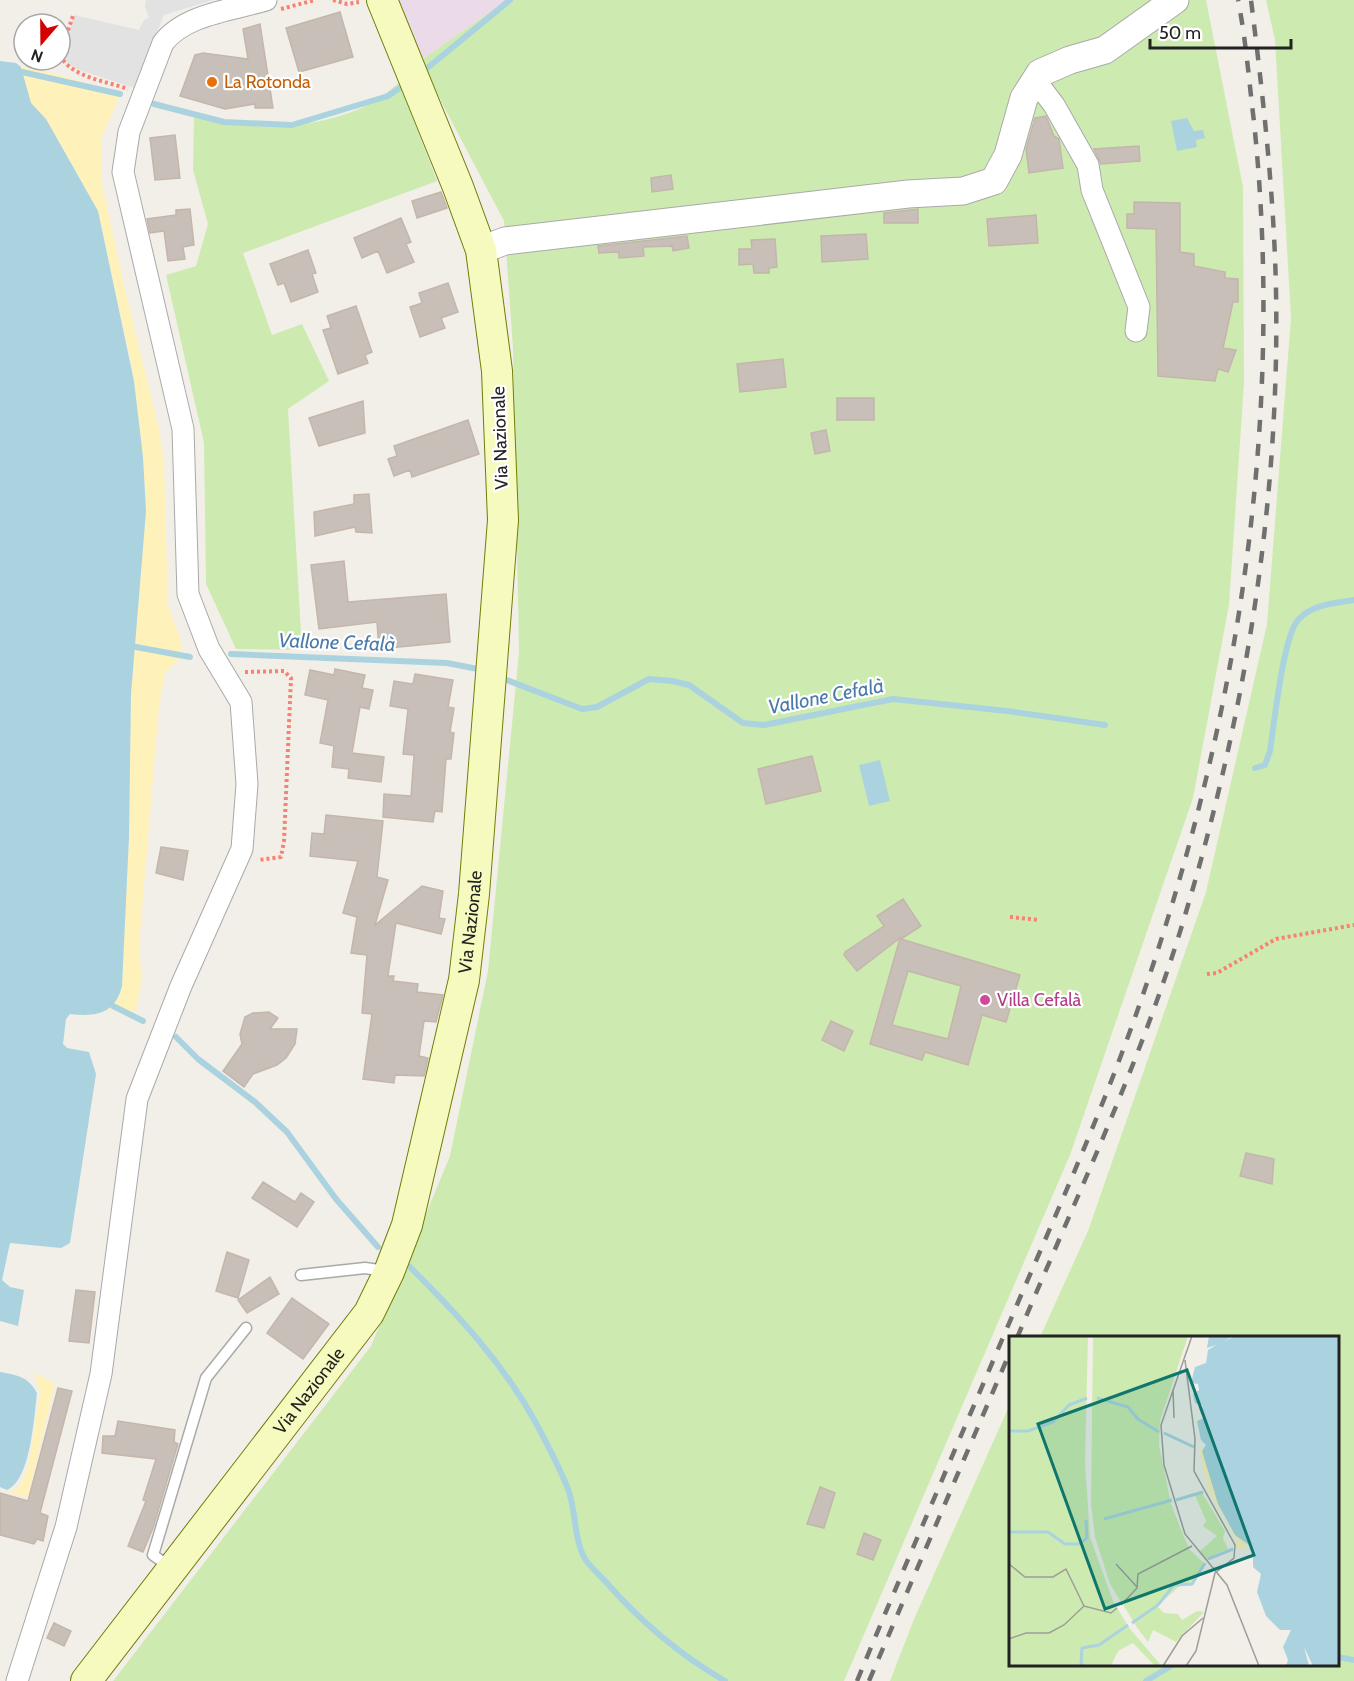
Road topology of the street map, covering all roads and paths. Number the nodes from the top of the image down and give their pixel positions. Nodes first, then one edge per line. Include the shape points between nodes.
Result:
1 (315, 0) edge
2 (333, 0) edge
3 (364, 0) edge
4 (382, 0) edge
5 (1175, 0) edge
6 (268, 6) edge
7 (73, 16) dead end
8 (72, 19) edge
9 (72, 69) edge
10 (1035, 80) junction
11 (128, 93) dead end
12 (480, 250) junction
13 (1136, 331) dead end
14 (241, 671) dead end
15 (256, 862) dead end
16 (1010, 917) dead end
17 (1039, 920) dead end
18 (1354, 925) edge
19 (1207, 974) dead end
20 (389, 1272) junction
21 (301, 1275) dead end
22 (246, 1328) dead end
23 (173, 1569) junction
24 (19, 1674) edge
25 (86, 1681) edge

1 - 6 path
2 - 3 path via 346,4
4 - 12 main road, Via Nazionale
5 - 10 street via 1104,50 1040,73
6 - 24 street via 185,24 163,43 129,132 123,172 183,429 188,594 209,649 241,702 247,784 242,849 181,986 137,1100 101,1374 66,1527
7 - 8 path
9 - 11 path via 129,89
10 - 12 street via 1024,98 1008,155 994,181 963,191 618,226 505,241
10 - 13 street via 1088,165 1092,190 1139,307
12 - 20 main road, Via Nazionale via 497,371 503,520 474,894 464,980 407,1225
14 - 15 path via 284,671 291,678 281,857
16 - 17 path
18 - 19 path via 1276,939 1217,973
20 - 21 lane via 365,1268
20 - 23 main road, Via Nazionale via 369,1313 347,1344
22 - 23 lane via 207,1378 203,1389 153,1555
23 - 25 main road, Via Nazionale

